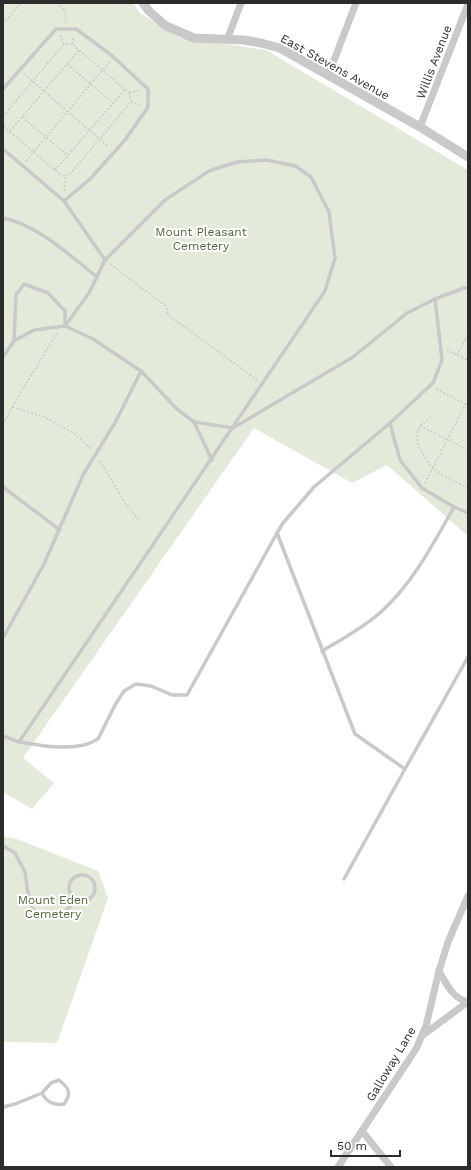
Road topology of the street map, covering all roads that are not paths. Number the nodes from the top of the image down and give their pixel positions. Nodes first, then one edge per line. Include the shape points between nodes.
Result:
1 (143, 3) edge
2 (241, 3) edge
3 (356, 3) edge
4 (468, 4) edge
5 (227, 40) junction
6 (328, 76) junction
7 (3, 89) edge
8 (420, 127) junction
9 (3, 149) edge
10 (468, 157) edge
11 (64, 201) junction
12 (3, 218) edge
13 (105, 260) junction
14 (96, 277) junction
15 (468, 288) edge
16 (435, 299) junction
17 (63, 326) junction
18 (14, 341) junction
19 (3, 357) edge
20 (141, 371) junction
21 (194, 422) junction
22 (390, 423) junction
23 (233, 428) junction
24 (212, 460) junction
25 (3, 487) edge
26 (454, 507) junction
27 (468, 513) edge
28 (60, 530) junction
29 (277, 533) junction
30 (3, 638) edge
31 (322, 651) junction
32 (468, 657) edge
33 (3, 736) edge
34 (19, 742) junction
35 (405, 769) junction
36 (3, 846) edge
37 (344, 879) dead end
38 (468, 896) edge
39 (76, 900) junction
40 (439, 971) junction
41 (468, 1002) edge
42 (422, 1035) junction
43 (42, 1094) junction
44 (3, 1107) edge
45 (362, 1131) junction
46 (338, 1167) edge
47 (391, 1167) edge

1 - 5 street, East Stevens Avenue via 166,26 194,38
2 - 5 street
3 - 6 street
4 - 8 street, Willis Avenue
5 - 6 street, East Stevens Avenue via 261,42 280,48
6 - 8 street, East Stevens Avenue
7 - 11 lane via 56,28 76,29 113,57 148,89 148,107 125,140 90,179
8 - 10 street, East Stevens Avenue
9 - 11 lane
11 - 13 lane
12 - 14 lane via 14,220 50,239
13 - 14 lane
13 - 23 lane via 165,200 209,170 237,162 268,160 295,166 311,178 329,212 335,258 325,291
14 - 17 lane via 89,293
15 - 16 lane
16 - 22 lane via 442,360 433,383
16 - 23 lane via 407,313 353,357
17 - 18 lane via 34,330
17 - 18 lane via 65,311 48,293 24,284 16,295
17 - 20 lane via 93,339
18 - 19 lane
20 - 21 lane via 177,409
20 - 28 lane via 116,421 83,475
21 - 23 lane
21 - 24 lane
22 - 26 lane via 400,460 422,488
22 - 29 lane via 314,487
23 - 24 lane
24 - 34 lane
25 - 28 lane
26 - 27 lane
26 - 31 lane via 411,580 381,612
28 - 30 lane
29 - 31 lane
29 - 34 lane via 187,696 136,684 124,691 115,704 98,739 84,745 64,747
31 - 35 lane via 354,734
32 - 35 lane
33 - 34 lane
35 - 37 lane
36 - 39 lane via 15,853 25,872 33,910 47,918 62,916
38 - 40 street, Galloway Lane via 448,942
39 - 39 lane via 69,892 70,881 77,875 89,875 96,883 95,894 86,901
40 - 41 street via 459,1000
40 - 42 street, Galloway Lane
41 - 42 street
42 - 45 street, Galloway Lane via 416,1049
43 - 43 lane via 51,1083 59,1080 69,1093 64,1104 58,1105 52,1104
43 - 44 lane
45 - 46 street, Galloway Lane
45 - 47 street

